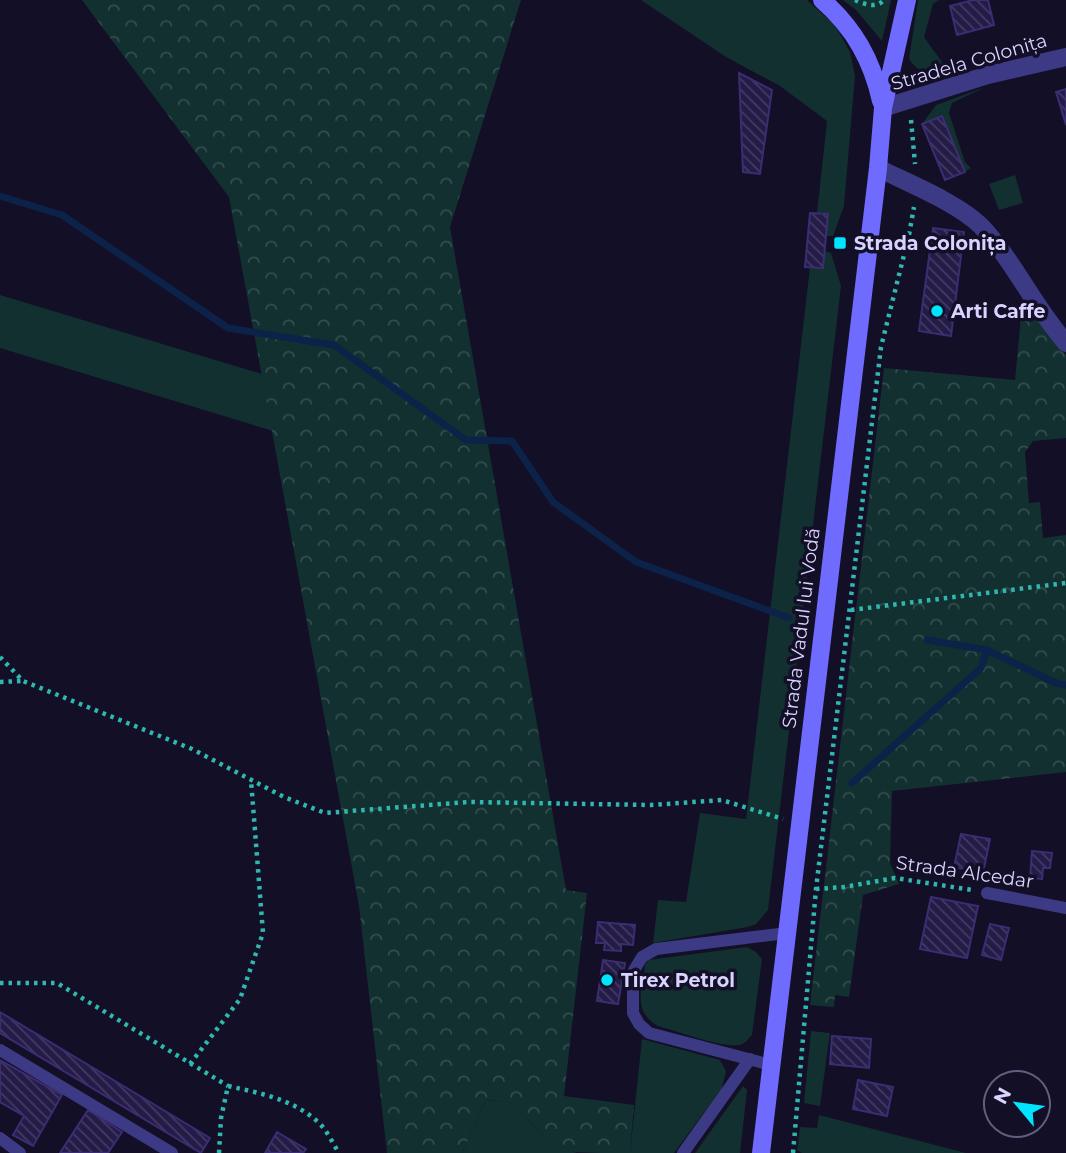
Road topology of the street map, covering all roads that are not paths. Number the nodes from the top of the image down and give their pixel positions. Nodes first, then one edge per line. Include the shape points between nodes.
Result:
1 (822, 0) edge
2 (907, 0) edge
3 (1066, 57) edge
4 (883, 108) junction
5 (878, 168) junction
6 (1066, 343) edge
7 (987, 893) road end
8 (1066, 908) edge
9 (787, 933) junction
10 (0, 1051) edge
11 (750, 1059) junction
12 (771, 1065) junction
13 (0, 1139) edge
14 (20, 1153) edge
15 (172, 1153) edge
16 (683, 1153) edge
17 (761, 1153) edge

1 - 4 main road, Strada Vadul lui Vodă via 856,35 876,75
2 - 4 main road, Strada Vadul lui Vodă
3 - 4 street, Stradela Colonița via 988,75
4 - 5 main road, Strada Vadul lui Vodă
5 - 6 street via 980,226
5 - 9 main road, Strada Vadul lui Vodă
7 - 8 lane, Strada Alcedar
9 - 11 lane via 656,949 642,957 633,972 633,1013 649,1034
9 - 12 main road, Strada Vadul lui Vodă
10 - 15 lane
11 - 12 lane
11 - 16 lane
12 - 17 main road, Strada Vadul lui Vodă
13 - 14 lane

